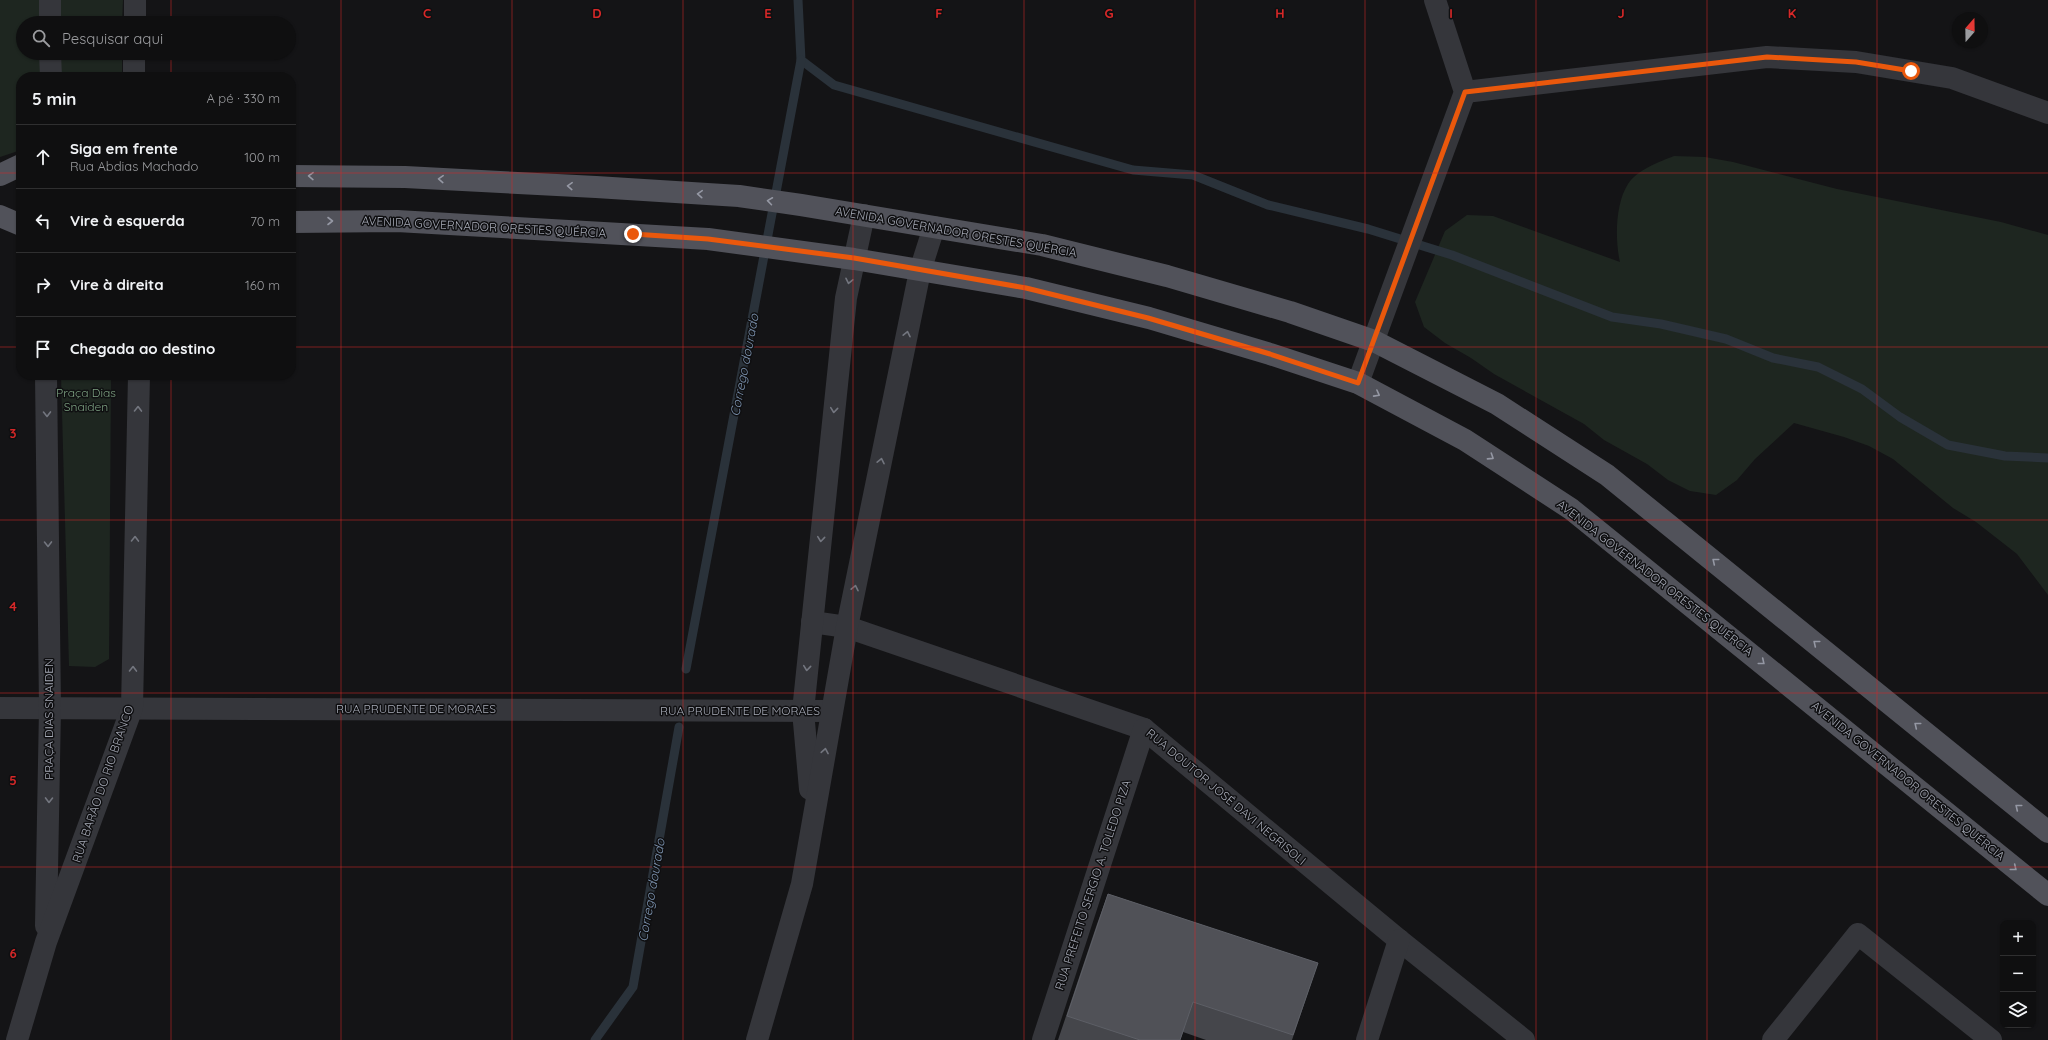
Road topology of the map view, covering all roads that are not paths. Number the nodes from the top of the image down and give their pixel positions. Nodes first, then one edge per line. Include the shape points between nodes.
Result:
1 (50, 0) edge
2 (135, 0) edge
3 (1435, 0) edge
4 (50, 16) edge
5 (135, 16) edge
6 (50, 60) edge
7 (134, 60) edge
8 (51, 72) edge
9 (134, 72) edge
10 (1465, 92) junction
11 (2048, 113) edge
12 (16, 167) edge
13 (0, 175) edge
14 (296, 176) edge
15 (864, 215) junction
16 (0, 216) edge
17 (296, 222) edge
18 (16, 223) edge
19 (934, 227) junction
20 (854, 258) junction
21 (920, 271) junction
22 (1374, 341) junction
23 (46, 380) edge
24 (139, 380) edge
25 (1358, 383) junction
26 (812, 622) junction
27 (847, 626) junction
28 (0, 708) edge
29 (50, 708) junction
30 (132, 708) junction
31 (803, 711) junction
32 (832, 711) junction
33 (1144, 729) junction
34 (813, 817) junction
35 (2048, 832) edge
36 (2048, 895) edge
37 (1399, 940) junction
38 (46, 942) junction
39 (17, 1040) edge
40 (757, 1040) edge
41 (1043, 1040) edge
42 (1368, 1040) edge
43 (1524, 1040) edge
44 (1773, 1040) edge
45 (1991, 1040) edge

1 - 4 street
2 - 5 street
3 - 10 street
6 - 8 street
7 - 9 street
10 - 11 street via 1767,57 1856,62 1952,78
10 - 22 street
12 - 13 main road
15 -> 14 main road, AVENIDA GOVERNADOR ORESTES QUÉRCIA via 739,196 405,177
15 - 19 main road, AVENIDA GOVERNADOR ORESTES QUÉRCIA
15 - 20 street
16 - 18 main road
17 -> 20 main road, AVENIDA GOVERNADOR ORESTES QUÉRCIA via 397,221 701,238
19 - 21 street
19 - 22 main road, AVENIDA GOVERNADOR ORESTES QUÉRCIA via 1042,245 1168,276 1290,312
20 - 21 main road, AVENIDA GOVERNADOR ORESTES QUÉRCIA
20 -> 26 street via 846,298
21 - 25 main road, AVENIDA GOVERNADOR ORESTES QUÉRCIA via 1026,288 1148,318
27 -> 21 street
22 - 25 street
35 -> 22 main road, AVENIDA GOVERNADOR ORESTES QUÉRCIA via 1607,474 1497,404
23 -> 29 street, PRAÇA DIAS SNAIDEN
30 -> 24 street, RUA BARÃO DO RIO BRANCO
25 -> 36 main road, AVENIDA GOVERNADOR ORESTES QUÉRCIA via 1465,440 1571,508
26 - 27 street, RUA DOUTOR JOSÉ DAVI NEGRISOLI
26 -> 31 street
27 - 32 street
27 - 33 street, RUA DOUTOR JOSÉ DAVI NEGRISOLI
28 - 29 street, RUA PRUDENTE DE MORAES
29 - 30 street, RUA PRUDENTE DE MORAES
29 -> 38 street, PRAÇA DIAS SNAIDEN
30 - 31 street, RUA PRUDENTE DE MORAES
30 - 38 street, RUA BARÃO DO RIO BRANCO
31 - 32 street, RUA PRUDENTE DE MORAES
31 - 34 street
34 -> 32 street
33 - 37 street, RUA DOUTOR JOSÉ DAVI NEGRISOLI
33 - 41 street, RUA PREFEITO SERGIO A. TOLEDO PIZA
34 - 40 street via 802,884
37 - 42 street
37 - 43 street, RUA DOUTOR JOSÉ DAVI NEGRISOLI
38 - 39 street, RUA BARÃO DO RIO BRANCO
44 - 45 street via 1858,934

